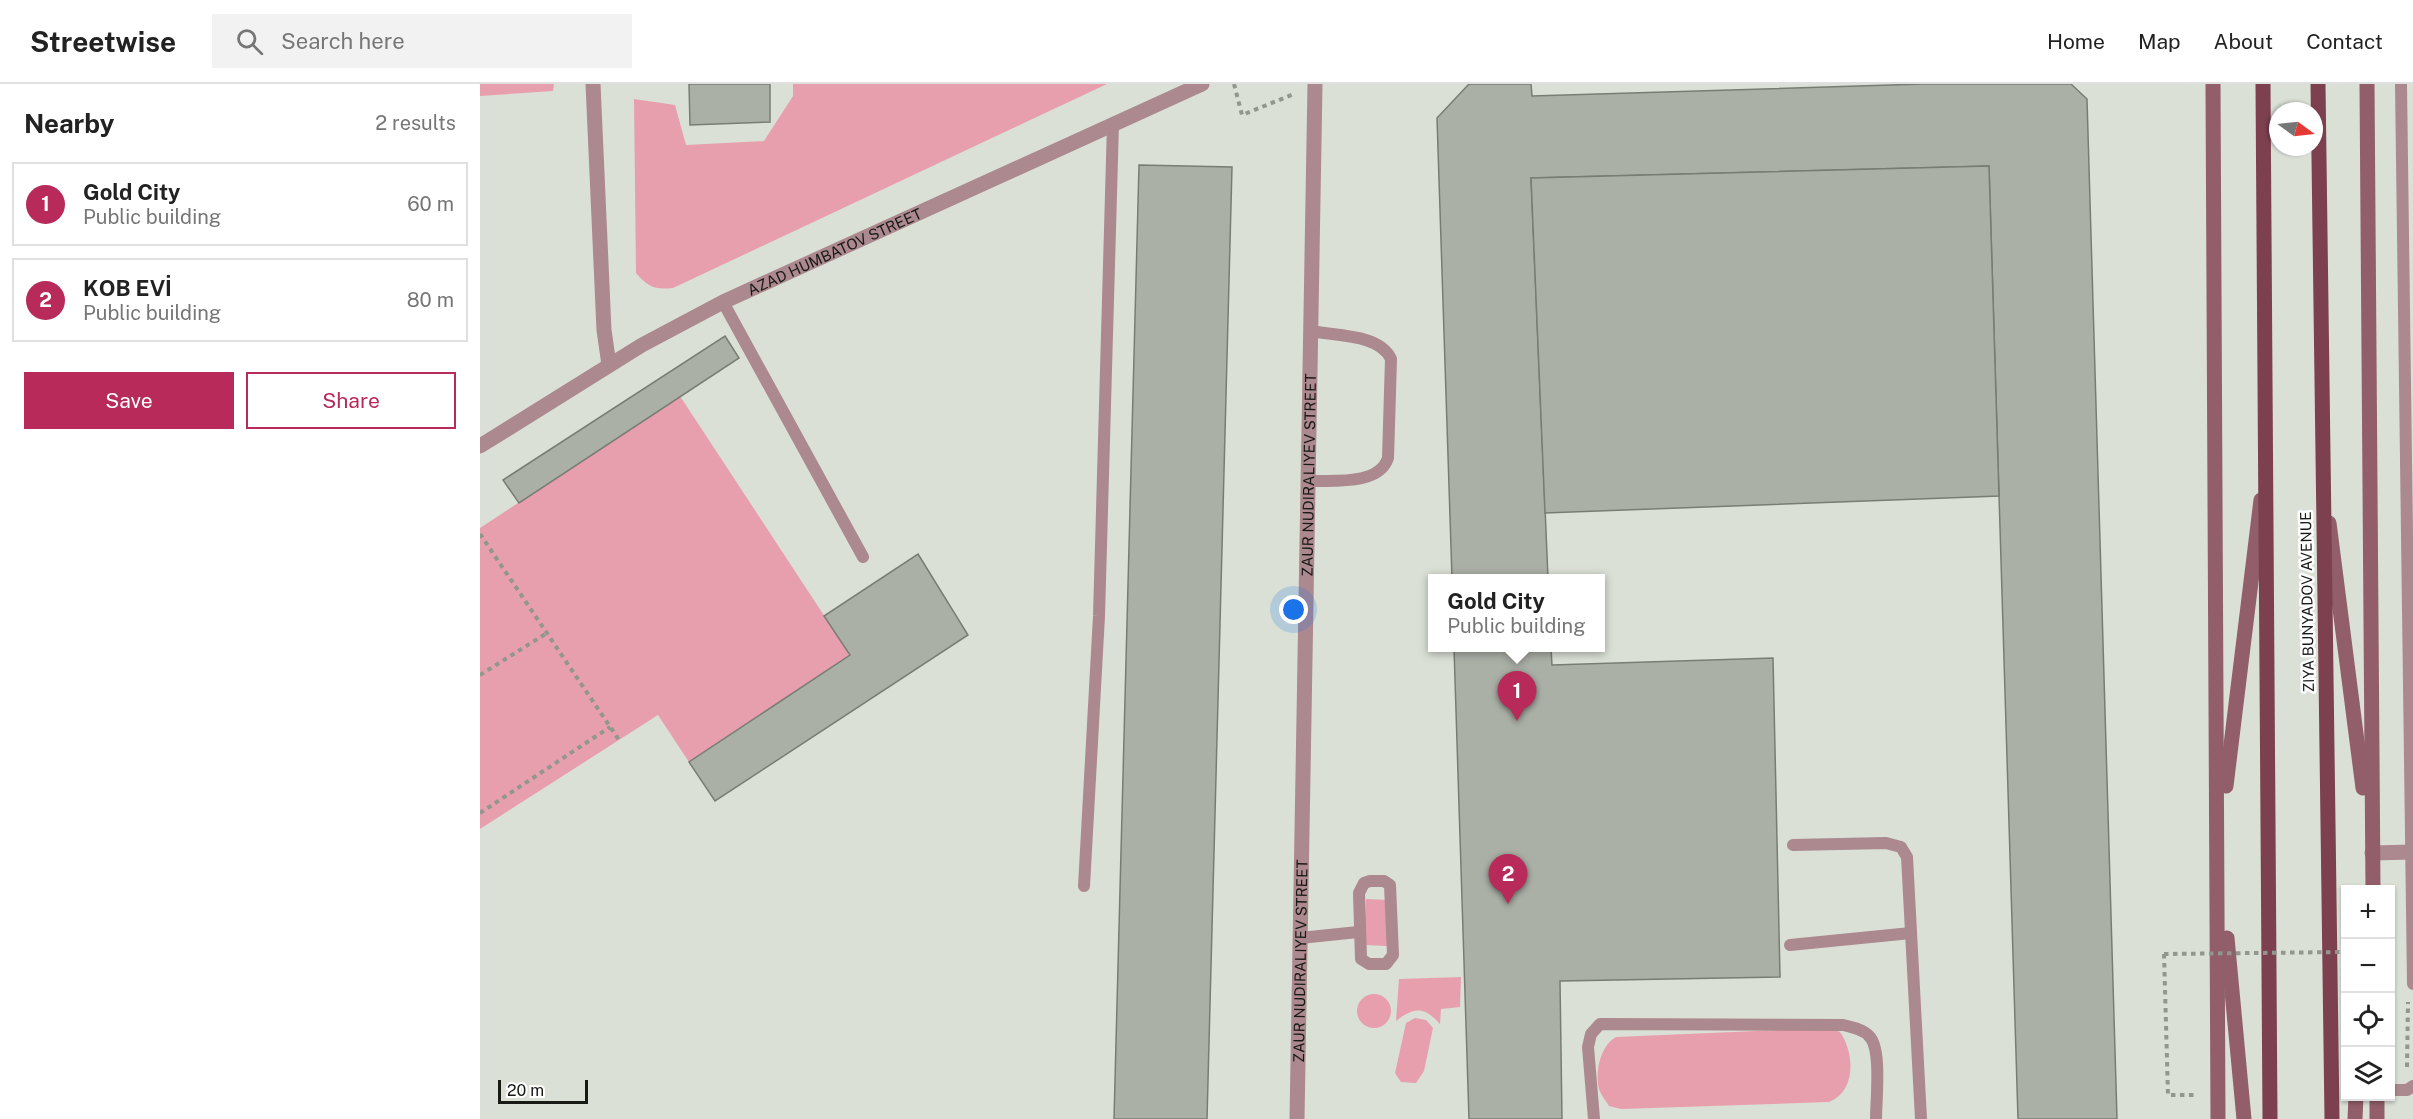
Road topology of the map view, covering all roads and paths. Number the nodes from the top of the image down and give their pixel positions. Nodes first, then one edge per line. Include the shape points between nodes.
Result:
1 (594, 84) edge
2 (1202, 84) edge
3 (1234, 84) edge
4 (2213, 84) edge
5 (2263, 84) edge
6 (2318, 84) edge
7 (2367, 84) edge
8 (2401, 84) edge
9 (1315, 85) edge
10 (1113, 124) junction
11 (723, 302) junction
12 (1311, 331) junction
13 (609, 365) junction
14 (480, 446) edge
15 (2323, 472) junction
16 (2264, 473) junction
17 (1308, 481) junction
18 (480, 534) edge
19 (482, 540) edge
20 (863, 558) dead end
21 (547, 633) junction
22 (480, 675) edge
23 (610, 727) junction
24 (619, 740) dead end
25 (480, 813) edge
26 (1793, 845) dead end
27 (2218, 849) junction
28 (2412, 852) edge
29 (2372, 853) junction
30 (2371, 885) edge
31 (1084, 886) dead end
32 (1358, 932) junction
33 (1911, 933) junction
34 (1300, 938) junction
35 (1790, 945) dead end
36 (2341, 952) edge
37 (2413, 984) edge
38 (2413, 1086) edge
39 (2395, 1090) edge
40 (2218, 1095) junction
41 (2356, 1101) edge
42 (2377, 1101) edge
43 (1298, 1119) edge
44 (1594, 1119) edge
45 (1876, 1119) edge
46 (1921, 1119) edge
47 (2218, 1119) edge
48 (2244, 1119) edge
49 (2270, 1119) edge
50 (2332, 1119) edge
51 (2355, 1119) edge
52 (2377, 1119) edge

1 - 13 street via 604,330
2 - 10 street, AZAD HUMBATOV STREET
3 - 9 path via 1242,115
4 - 27 main road
5 - 16 main road
6 - 15 main road, ZIYA BUNYADOV AVENUE
7 - 29 main road
8 - 28 lane
9 - 12 street, ZAUR NUDIRALIYEV STREET
10 - 11 street, AZAD HUMBATOV STREET
10 - 31 lane via 1100,616
11 - 13 street, AZAD HUMBATOV STREET
11 - 20 lane
12 - 17 street, ZAUR NUDIRALIYEV STREET
12 - 17 lane via 1376,343 1386,348 1391,359 1385,466 1378,473 1346,480
13 - 14 street, AZAD HUMBATOV STREET
15 - 29 main road
15 - 50 main road, ZIYA BUNYADOV AVENUE
16 - 27 main road
16 - 49 main road
17 - 34 street, ZAUR NUDIRALIYEV STREET
18 - 19 path
19 - 21 path
21 - 22 path
21 - 23 path
23 - 24 path
23 - 25 path
26 - 33 lane via 1886,843 1901,847 1907,857
27 - 40 main road
27 - 48 main road
28 - 29 street
28 - 37 lane
29 - 30 main road
32 - 32 lane via 1361,959 1365,963 1390,961 1393,955 1388,882 1370,881 1360,888
32 - 34 lane
33 - 35 lane
33 - 46 lane
34 - 43 street, ZAUR NUDIRALIYEV STREET
36 - 40 path, bridge via 2164,954 2168,1095
38 - 39 lane
40 - 47 main road
41 - 51 main road
42 - 52 main road
44 - 45 lane via 1588,1047 1591,1034 1600,1024 1843,1024 1859,1029 1870,1036 1876,1050

